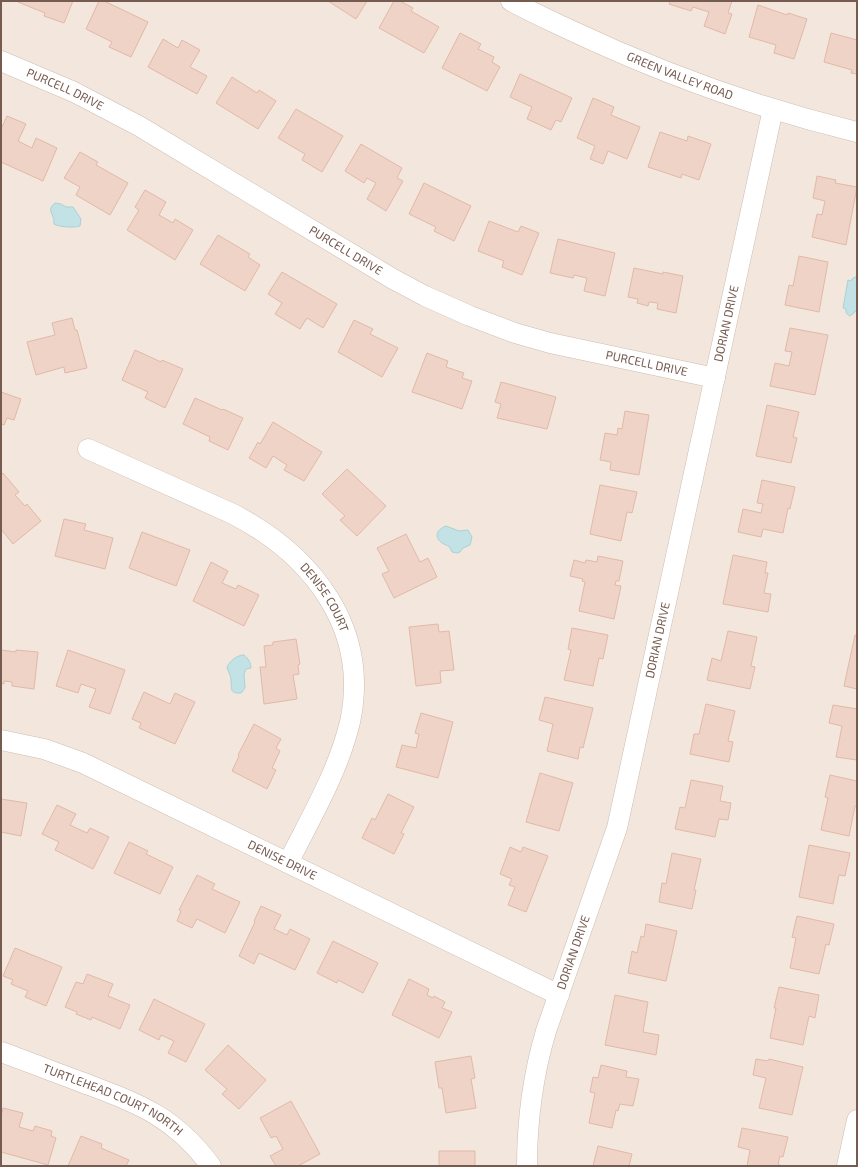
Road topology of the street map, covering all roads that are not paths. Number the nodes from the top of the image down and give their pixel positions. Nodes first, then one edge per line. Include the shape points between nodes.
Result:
1 (510, 1) edge
2 (1, 61) edge
3 (773, 109) junction
4 (857, 132) edge
5 (715, 378) junction
6 (88, 449) dead end
7 (1, 740) edge
8 (288, 863) junction
9 (559, 995) junction
10 (1, 1052) edge
11 (857, 1120) edge
12 (211, 1166) edge
13 (527, 1166) edge
14 (847, 1166) edge

1 - 3 street, GREEN VALLEY ROAD via 606,47 685,80
2 - 5 street, PURCELL DRIVE via 74,92 139,126 393,279 470,316 550,343
3 - 4 street, GREEN VALLEY ROAD
3 - 5 street, DORIAN DRIVE
5 - 9 street, DORIAN DRIVE via 617,828
6 - 8 street, DENISE COURT via 253,524 295,556 316,578 331,601 350,649 354,701 343,747 334,771
7 - 8 street, DENISE DRIVE via 44,749 83,763
8 - 9 street, DENISE DRIVE
9 - 13 street, DORIAN DRIVE via 546,1031 534,1080
10 - 12 street, TURTLEHEAD COURT NORTH via 134,1102 157,1114 188,1138
11 - 14 street

